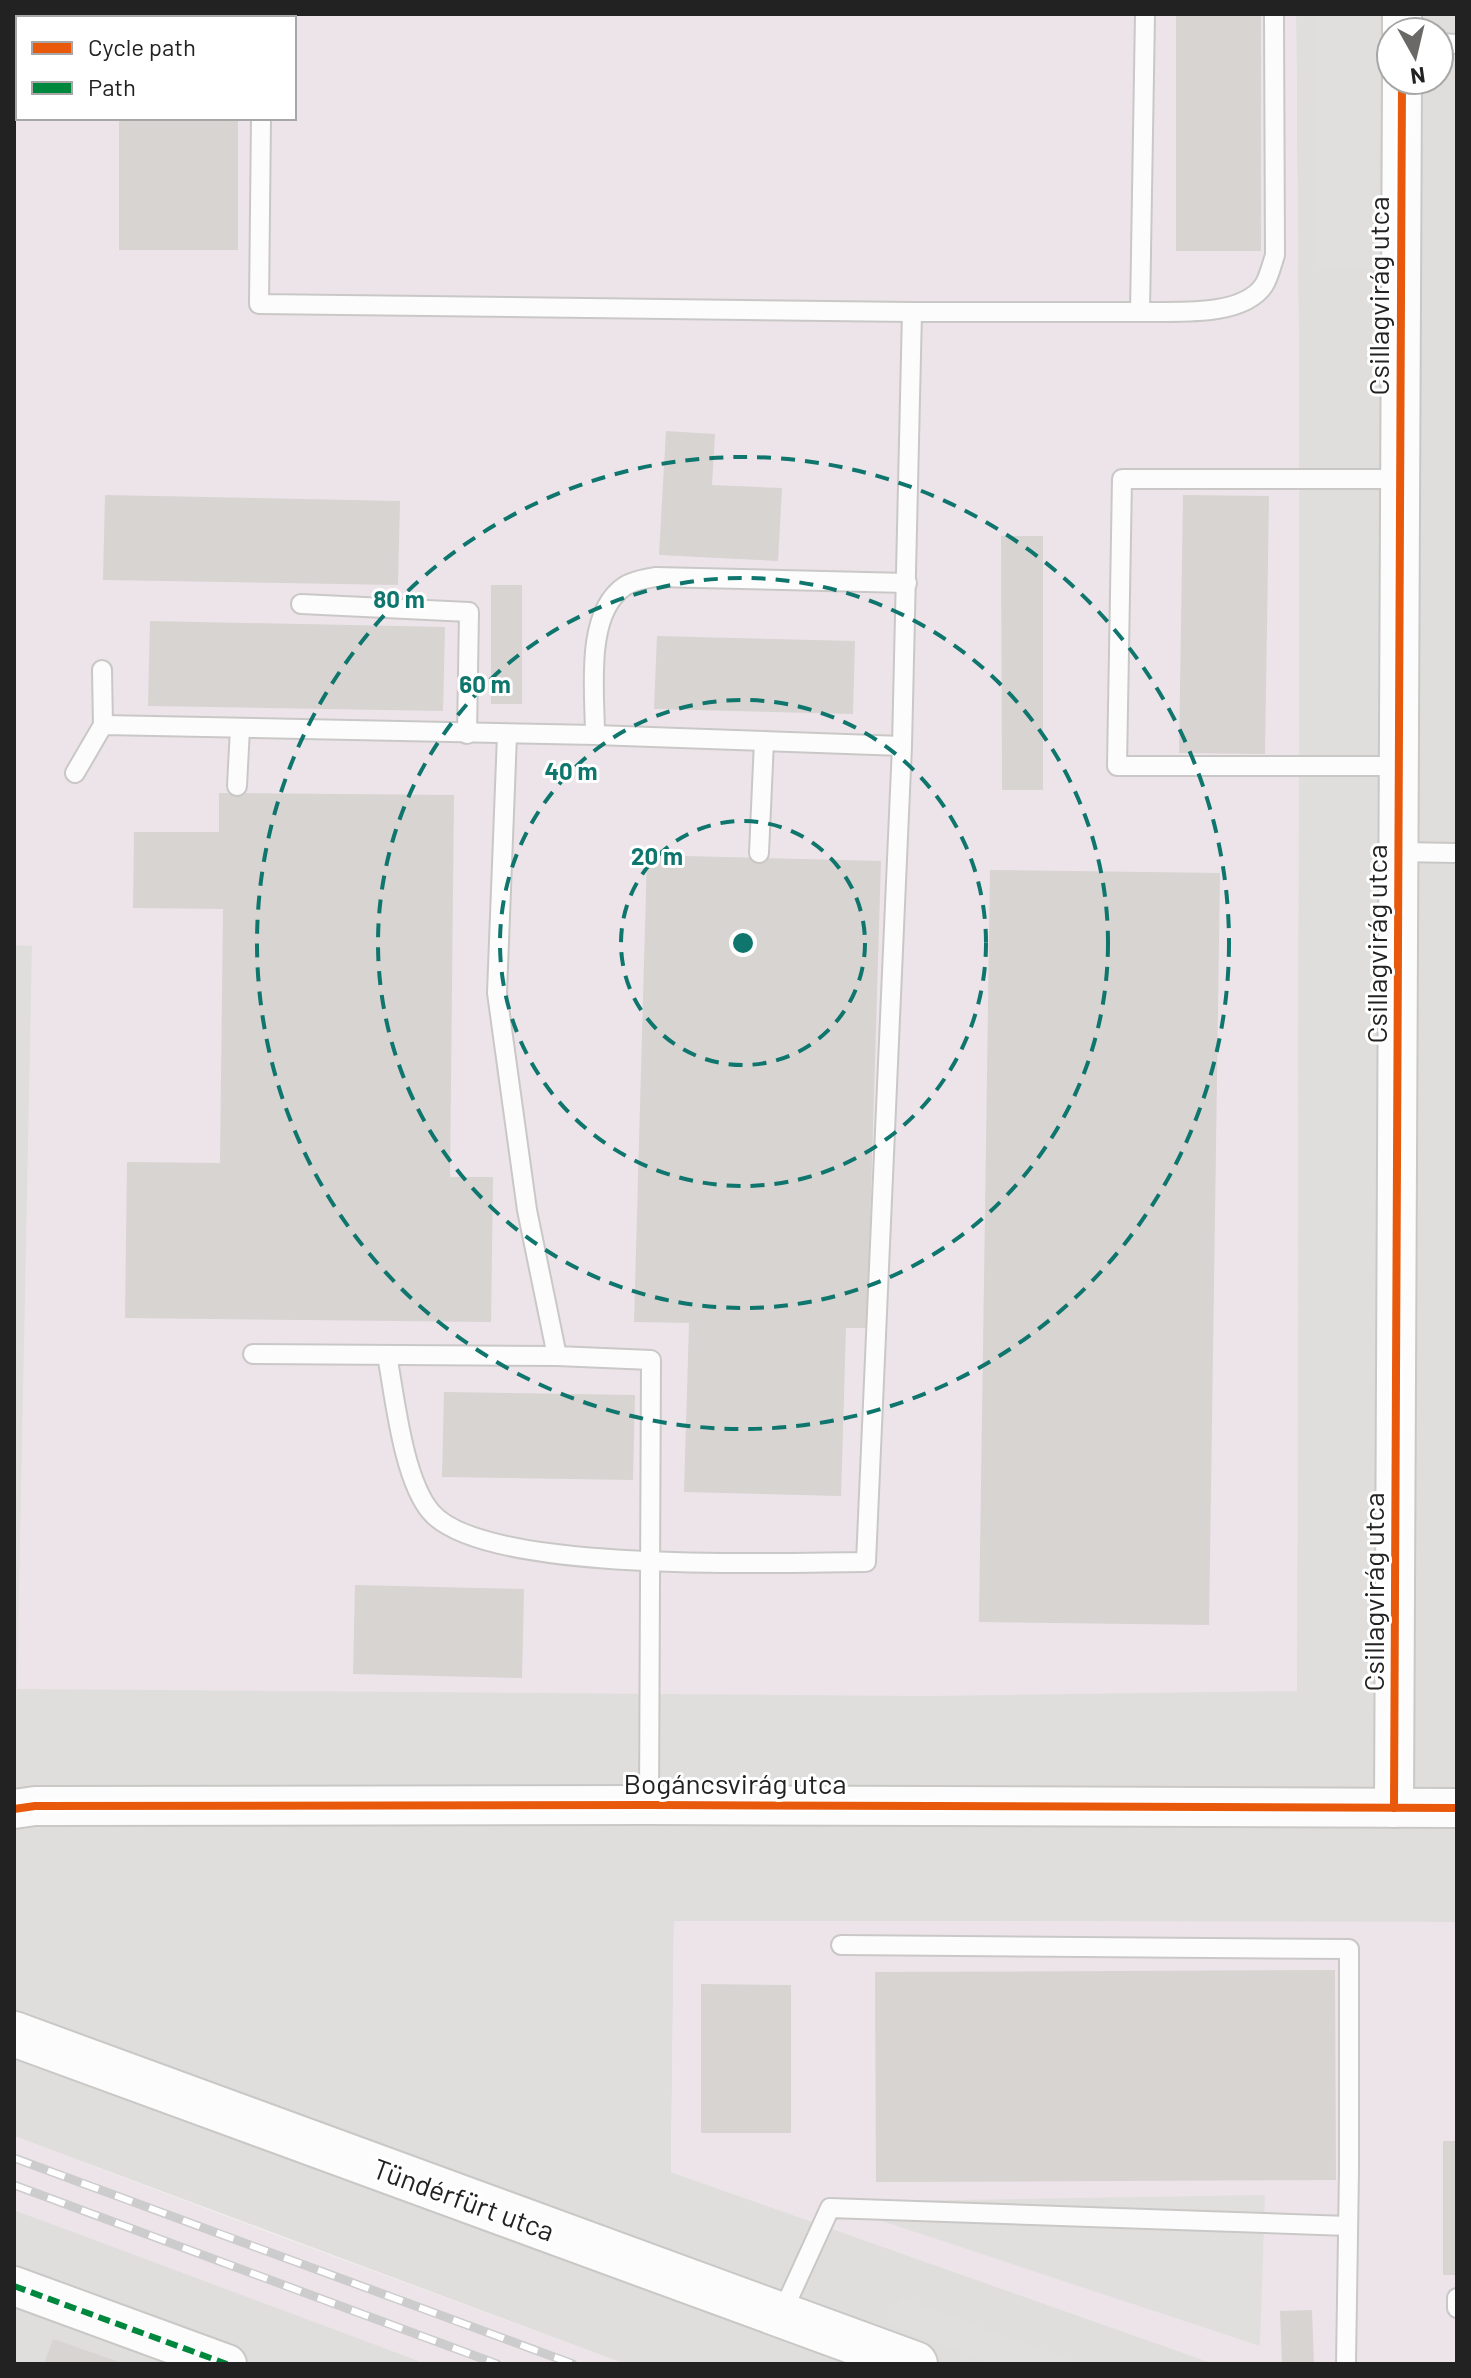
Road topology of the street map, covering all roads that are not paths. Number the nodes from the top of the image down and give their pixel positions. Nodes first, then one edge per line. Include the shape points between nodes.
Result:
1 (1145, 14) edge
2 (1274, 14) edge
3 (1402, 96) edge
4 (261, 120) edge
5 (912, 312) junction
6 (1140, 312) junction
7 (1400, 479) junction
8 (907, 583) junction
9 (301, 604) dead end
10 (102, 670) dead end
11 (103, 725) junction
12 (240, 728) junction
13 (467, 734) junction
14 (507, 735) junction
15 (595, 735) junction
16 (764, 741) junction
17 (902, 746) junction
18 (1398, 766) junction
19 (75, 773) dead end
20 (237, 786) dead end
21 (1398, 852) junction
22 (759, 853) dead end
23 (1457, 853) edge
24 (253, 1354) dead end
25 (387, 1355) junction
26 (557, 1356) junction
27 (650, 1563) junction
28 (649, 1805) junction
29 (1394, 1808) junction
30 (1457, 1808) edge
31 (14, 1809) edge
32 (841, 1945) dead end
33 (14, 2034) edge
34 (1348, 2226) junction
35 (14, 2286) edge
36 (1457, 2298) edge
37 (1457, 2308) edge
38 (781, 2315) junction
39 (227, 2364) edge
40 (915, 2364) edge
41 (1346, 2364) edge

1 - 6 lane
2 - 6 lane via 1275,255 1264,286 1233,306
3 - 7 street, Csillagvirág utca
4 - 5 lane via 259,304
5 - 6 lane
5 - 8 lane
7 - 18 street, Csillagvirág utca
7 - 18 lane via 1122,479 1117,766
8 - 15 lane via 655,577 625,586 605,610 596,637
8 - 17 lane
9 - 13 lane via 469,612
10 - 11 lane
11 - 12 lane
11 - 19 lane
12 - 13 lane
12 - 20 lane
13 - 14 lane
14 - 15 lane
14 - 26 lane via 497,993 527,1210
15 - 16 lane
16 - 17 lane
16 - 22 lane
17 - 27 lane via 866,1562
18 - 21 street, Csillagvirág utca
21 - 23 lane
21 - 29 street, Csillagvirág utca
24 - 25 lane
25 - 26 lane
25 - 27 lane via 415,1484 432,1514 449,1528 516,1548
26 - 27 lane via 651,1360
27 - 28 lane
28 - 29 street, Bogáncsvirág utca
28 - 31 street, Bogáncsvirág utca
29 - 30 street, Bogáncsvirág utca
32 - 34 lane via 1349,1949
33 - 38 street, Tündérfürt utca
34 - 38 lane via 830,2208
34 - 41 lane
35 - 39 street
36 - 37 lane
38 - 40 street, Tündérfürt utca

